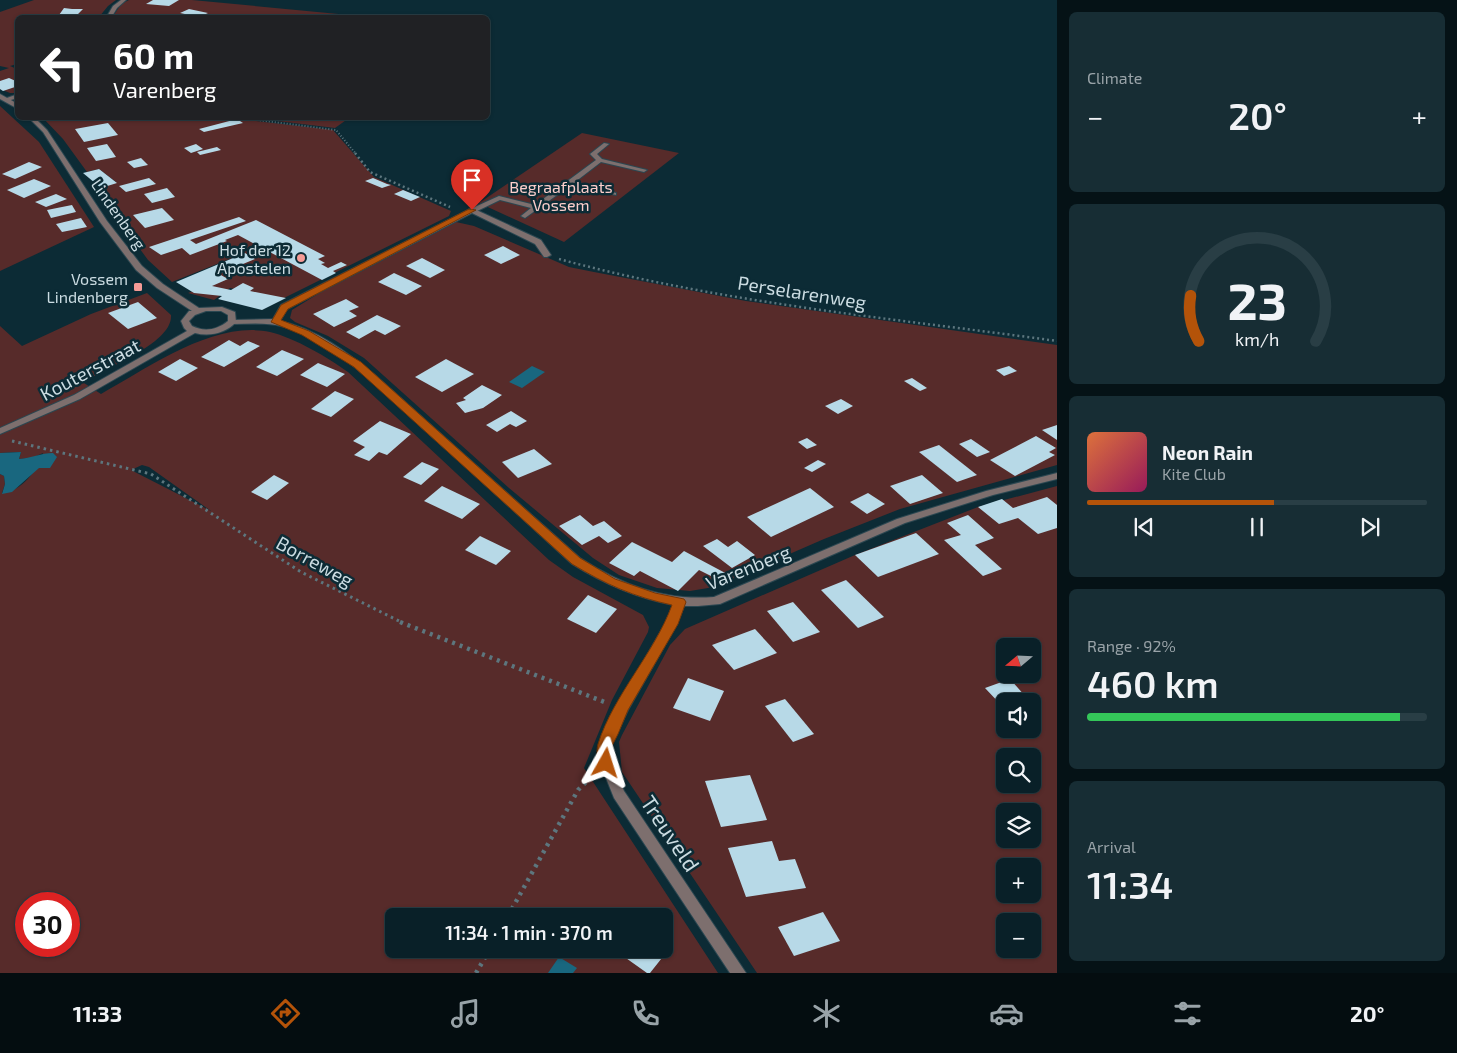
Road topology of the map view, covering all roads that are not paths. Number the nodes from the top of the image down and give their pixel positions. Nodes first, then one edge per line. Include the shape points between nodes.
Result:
1 (124, 0) edge
2 (110, 15) edge
3 (0, 96) edge
4 (15, 97) edge
5 (7, 99) junction
6 (15, 105) edge
7 (34, 120) edge
8 (606, 144) dead end
9 (600, 160) junction
10 (644, 170) dead end
11 (569, 182) junction
12 (614, 194) dead end
13 (536, 207) junction
14 (472, 210) junction
15 (525, 216) dead end
16 (546, 255) road end
17 (198, 311) junction
18 (232, 322) junction
19 (275, 322) junction
20 (193, 331) junction
21 (0, 431) edge
22 (1057, 476) edge
23 (680, 602) junction
24 (738, 973) edge

1 - 2 street
3 - 5 street
4 - 5 street
5 - 6 street
7 - 17 street, Lindenberg via 45,131 104,222 139,268
8 - 9 street via 592,154
9 - 10 street
9 - 11 street
11 - 12 street
11 - 13 street
13 - 14 street via 499,198
13 - 15 street
14 - 16 street via 538,242
14 - 19 street via 284,307
17 - 18 street via 222,309 232,314
17 - 20 street via 186,321
18 - 19 street, Varenberg
18 - 20 street via 215,331
19 - 23 street, Varenberg via 306,333 357,364 576,561 610,582
20 - 21 street, Kouterstraat via 78,397
22 - 23 street, Varenberg via 901,521 716,601
23 - 24 street, Treuveld via 672,624 622,709 605,746 606,763 619,794

